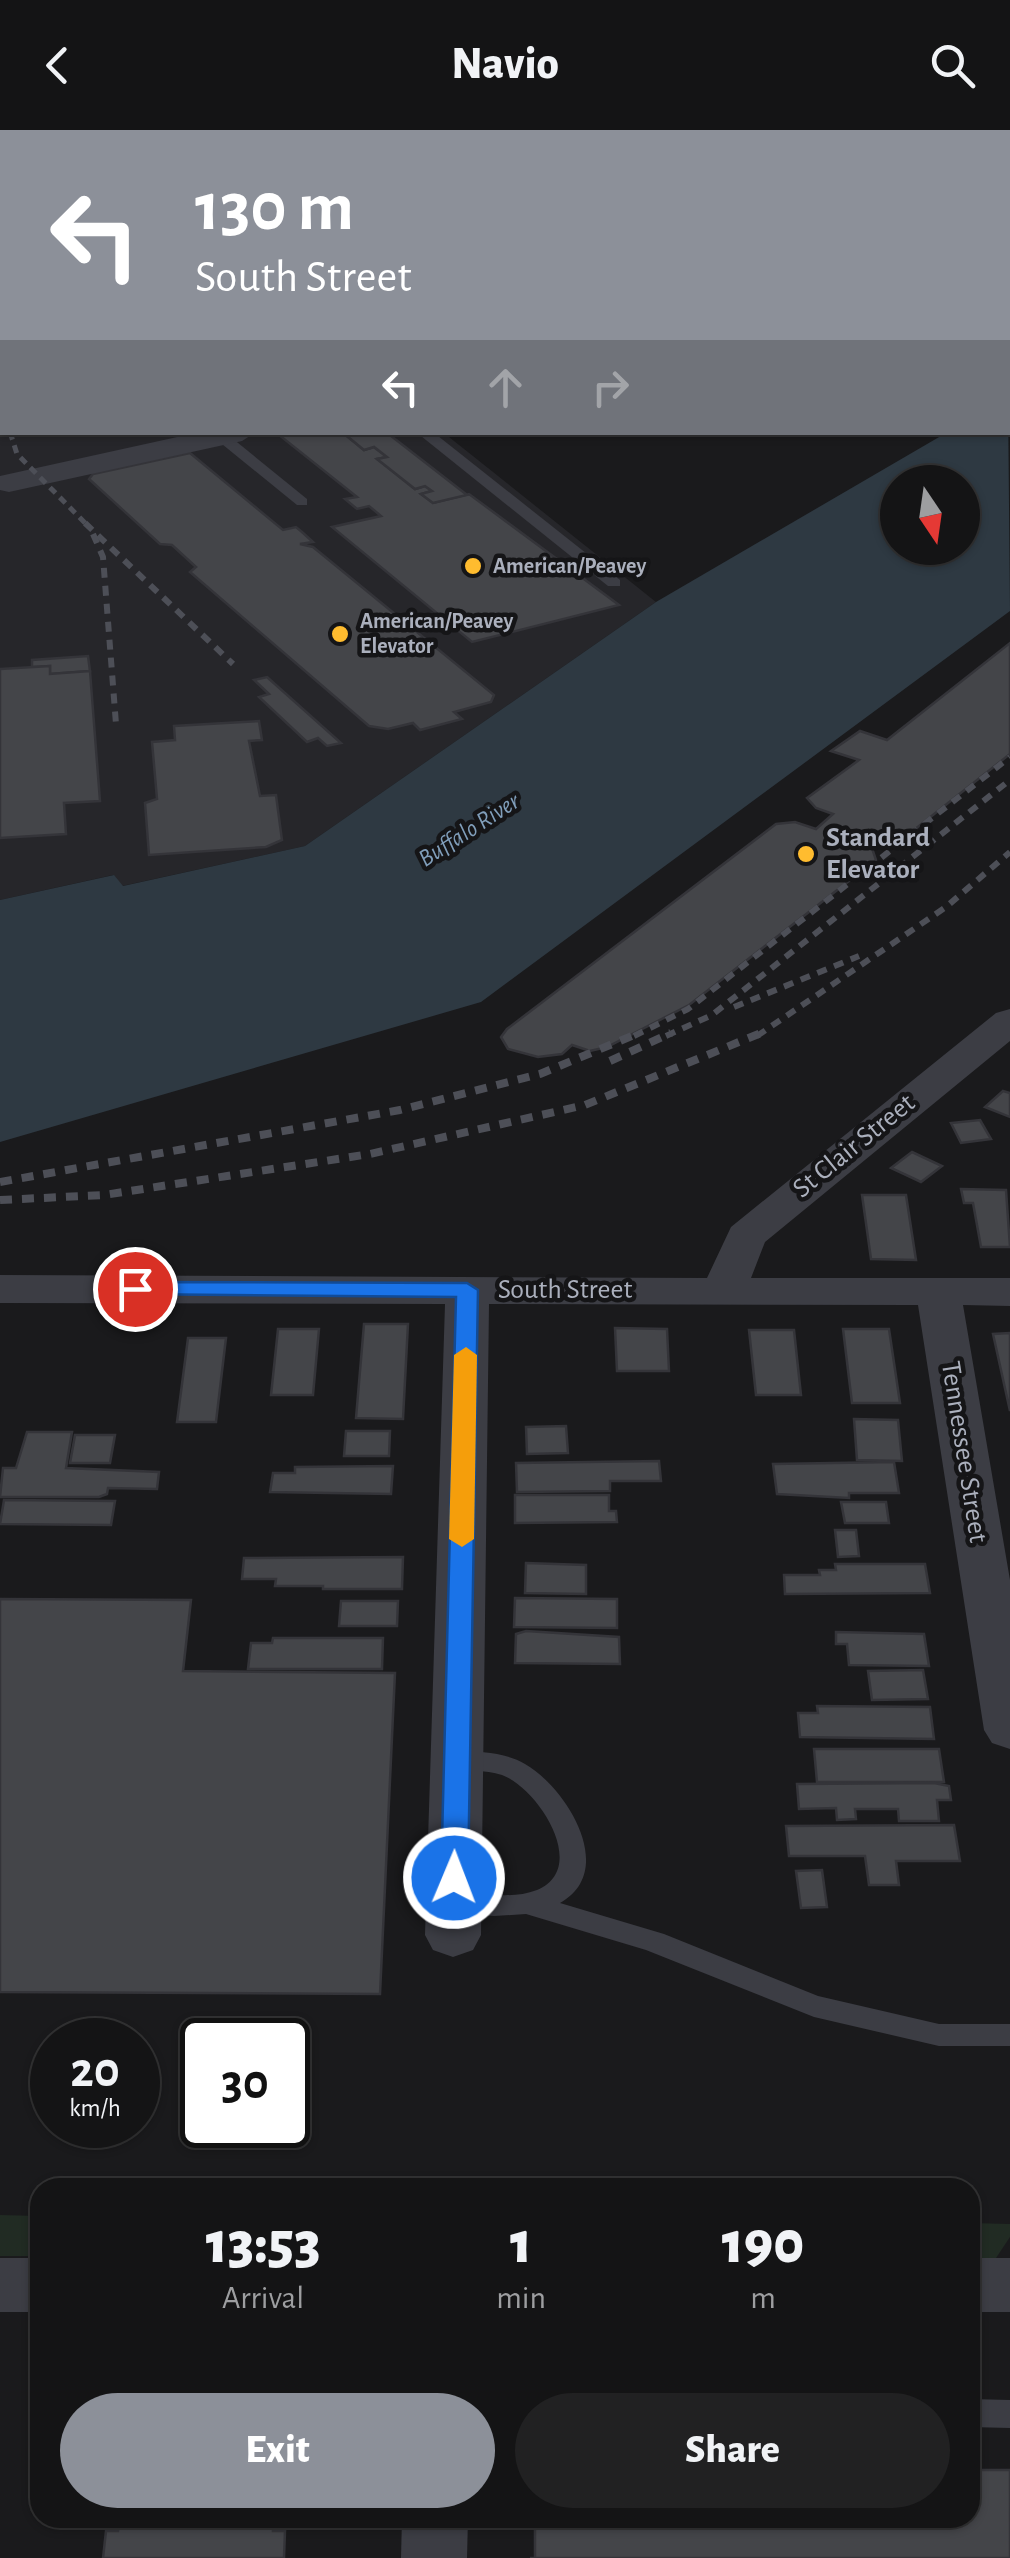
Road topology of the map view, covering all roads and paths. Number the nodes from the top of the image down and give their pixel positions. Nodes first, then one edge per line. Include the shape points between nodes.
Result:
1 (232, 435) edge
2 (427, 435) edge
3 (9, 484) dead end
4 (302, 502) dead end
5 (614, 582) dead end
6 (1010, 1021) edge
7 (0, 1288) edge
8 (467, 1290) junction
9 (724, 1291) junction
10 (938, 1292) junction
11 (1010, 1292) edge
12 (1010, 1730) edge
13 (457, 1760) junction
14 (525, 1903) junction
15 (453, 1920) joint
16 (1010, 2035) edge
17 (0, 2285) edge
18 (30, 2285) edge
19 (980, 2285) edge
20 (1010, 2285) edge
21 (980, 2413) edge
22 (1010, 2414) edge
23 (435, 2528) edge
24 (434, 2558) edge

1 - 3 street
1 - 4 lane
2 - 5 lane
6 - 9 street, St Clair Street via 746,1236
7 - 8 street, South Street
8 - 9 street, South Street
8 - 13 street
9 - 10 street, South Street
10 - 11 street, South Street
10 - 12 street, Tennessee Street
13 - 14 lane via 517,1771 557,1808 574,1857 571,1876 562,1889
13 - 15 street
14 - 15 lane
14 - 16 lane via 654,1942 814,2006 939,2035
17 - 18 street
19 - 20 street
21 - 22 lane
23 - 24 street

